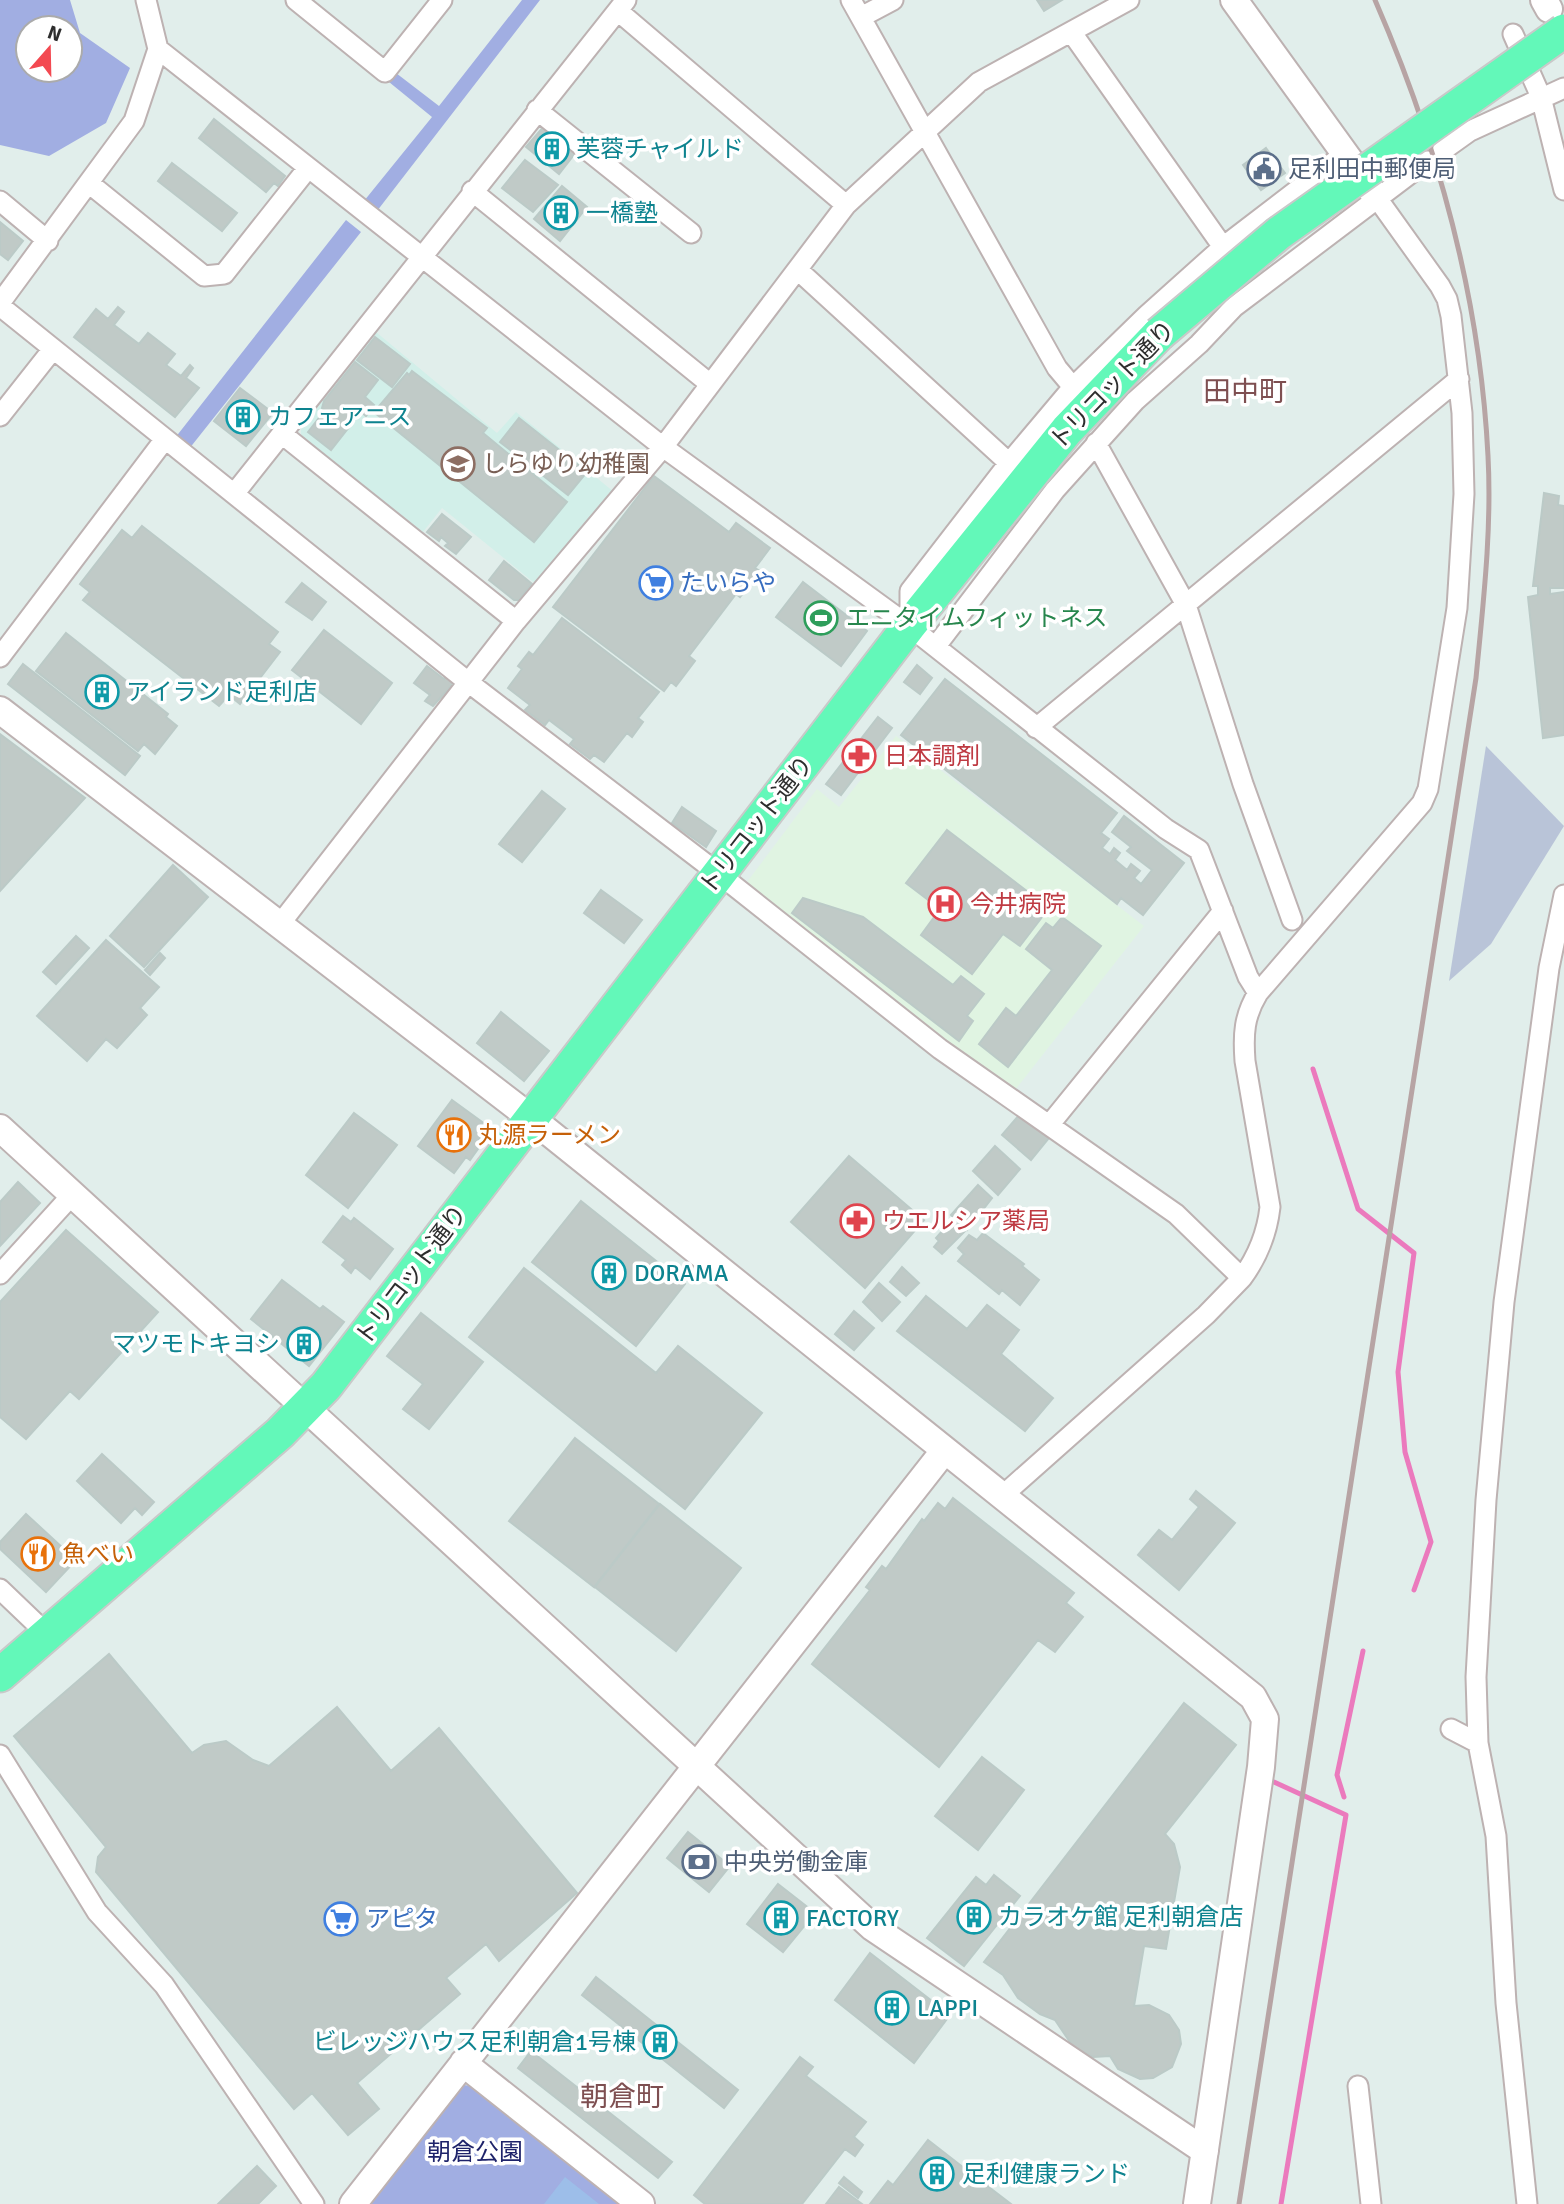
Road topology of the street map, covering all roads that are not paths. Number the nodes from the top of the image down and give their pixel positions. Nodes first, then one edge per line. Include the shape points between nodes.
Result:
1 (146, 0) edge
2 (296, 0) edge
3 (442, 0) edge
4 (851, 0) edge
5 (894, 0) edge
6 (1129, 0) edge
7 (1234, 0) edge
8 (622, 5) edge
9 (1555, 10) edge
10 (861, 18) junction
11 (1072, 33) junction
12 (1513, 34) dead end
13 (158, 49) junction
14 (1564, 88) edge
15 (1541, 97) junction
16 (537, 110) junction
17 (925, 130) junction
18 (1343, 155) junction
19 (308, 168) junction
20 (90, 184) junction
21 (1564, 190) edge
22 (472, 191) junction
23 (1377, 198) junction
24 (0, 201) edge
25 (846, 205) junction
26 (691, 233) dead end
27 (48, 241) junction
28 (1223, 247) junction
29 (421, 257) junction
30 (799, 271) junction
31 (0, 305) edge
32 (53, 349) junction
33 (1459, 379) junction
34 (710, 384) junction
35 (1073, 387) junction
36 (0, 416) edge
37 (282, 435) junction
38 (165, 439) junction
39 (1096, 443) junction
40 (663, 447) junction
41 (1009, 463) junction
42 (234, 494) junction
43 (1186, 605) junction
44 (516, 621) junction
45 (909, 626) junction
46 (936, 646) junction
47 (0, 657) edge
48 (468, 682) junction
49 (0, 710) edge
50 (1036, 728) junction
51 (719, 874) junction
52 (1564, 895) edge
53 (1223, 911) junction
54 (1292, 920) dead end
55 (280, 924) junction
56 (1258, 993) junction
57 (531, 1118) junction
58 (1050, 1124) junction
59 (0, 1128) edge
60 (72, 1195) junction
61 (0, 1274) edge
62 (1242, 1278) junction
63 (304, 1409) junction
64 (944, 1451) junction
65 (1002, 1496) junction
66 (0, 1589) edge
67 (47, 1635) junction
68 (0, 1675) edge
69 (1451, 1729) dead end
70 (1478, 1743) junction
71 (0, 1755) edge
72 (696, 1766) junction
73 (463, 2063) junction
74 (1358, 2086) dead end
75 (1205, 2151) junction
76 (314, 2204) edge
77 (353, 2204) edge
78 (641, 2204) edge
79 (1197, 2204) edge
80 (1371, 2204) edge
81 (1527, 2204) edge

1 - 13 street
2 - 3 street via 385,72
4 - 10 street
5 - 10 street
6 - 11 street
7 - 18 street
8 - 16 street
8 - 25 street
9 - 45 highway, トリコット通り, bridge via 1159,334 1058,440
10 - 17 street
11 - 17 street via 978,82
11 - 28 street
12 - 15 street
13 - 19 street
13 - 20 street via 134,121
14 - 15 street
15 - 21 street
15 - 23 street via 1471,131
16 - 22 street
16 - 26 street
17 - 25 street
17 - 35 street via 1057,368
18 - 23 street
18 - 28 street
19 - 20 street via 224,274 204,276
19 - 29 street
20 - 27 street
22 - 29 street
22 - 34 street
23 - 33 street via 1447,299
23 - 39 street via 1234,307
24 - 27 street
25 - 30 street
27 - 31 street
28 - 35 street
29 - 37 street
29 - 40 street
30 - 34 street
30 - 41 street
31 - 32 street
32 - 36 street
32 - 38 street
33 - 43 street
33 - 56 street via 1464,481 1457,608 1428,789 1422,803
34 - 40 street
35 - 41 street
37 - 42 street
37 - 44 street
38 - 42 street
38 - 47 street
39 - 43 street
39 - 46 street
40 - 44 street
40 - 45 street
41 - 45 street via 911,591
42 - 48 street
43 - 50 street
43 - 54 street
44 - 48 street
45 - 46 street
45 - 51 highway, トリコット通り
46 - 50 street
48 - 51 street
48 - 55 street
49 - 55 street
50 - 53 street via 1199,850
51 - 57 highway, トリコット通り
51 - 58 street via 940,1049
52 - 70 street via 1549,968 1504,1302 1485,1514 1476,1677
53 - 56 street
53 - 58 street
55 - 57 street
56 - 62 street via 1248,1010 1243,1039 1270,1207 1257,1257
57 - 63 highway, トリコット通り
57 - 64 street
58 - 62 street via 1176,1214
59 - 60 street
60 - 61 street
60 - 63 street
62 - 65 street
63 - 67 highway, トリコット通り
63 - 72 street
64 - 65 street
64 - 72 street
65 - 75 street via 1253,1697 1265,1718
66 - 67 street
67 - 68 highway, トリコット通り
69 - 70 street
70 - 81 street via 1496,1836 1506,2003
71 - 76 street via 97,1912 164,1985
72 - 73 street
72 - 75 street via 872,1927
73 - 77 street
73 - 78 street
74 - 80 street
75 - 79 street

